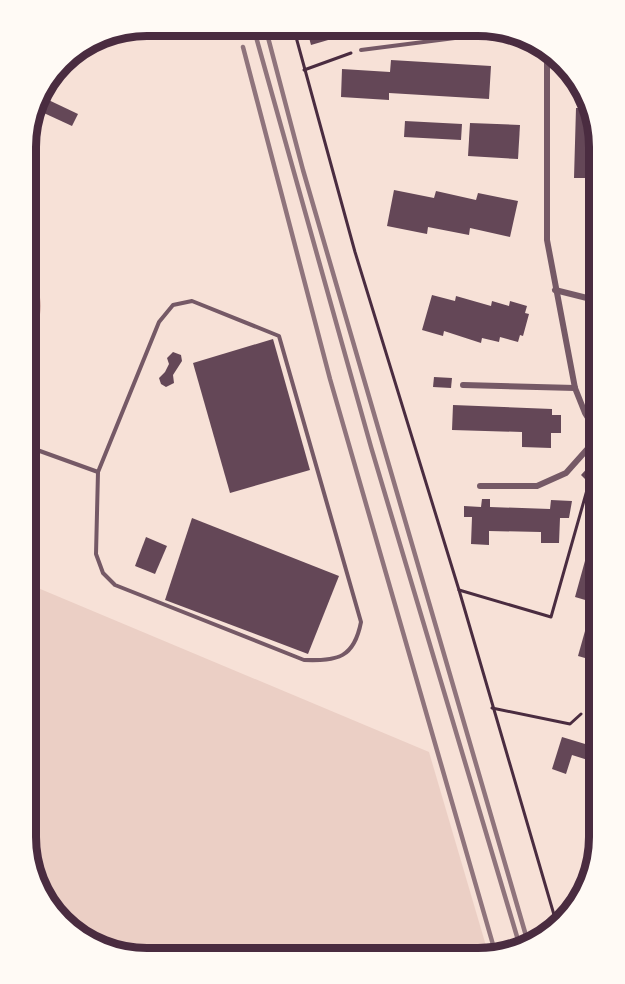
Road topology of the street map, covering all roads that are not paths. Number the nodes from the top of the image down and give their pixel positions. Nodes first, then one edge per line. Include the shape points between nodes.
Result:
1 (453, 36) edge
2 (361, 50) road end
3 (547, 60) edge
4 (555, 290) junction
5 (589, 298) edge
6 (463, 385) dead end
7 (575, 388) junction
8 (589, 420) edge
9 (589, 447) edge
10 (36, 450) edge
11 (98, 472) junction
12 (480, 486) dead end

1 - 2 lane
3 - 4 street via 547,240
4 - 5 street
4 - 7 street
6 - 7 street
7 - 8 street
9 - 12 street via 566,473 537,486
10 - 11 lane
11 - 11 lane via 96,554 103,573 115,585 304,660 332,661 354,646 361,622 279,336 192,301 173,305 159,322

